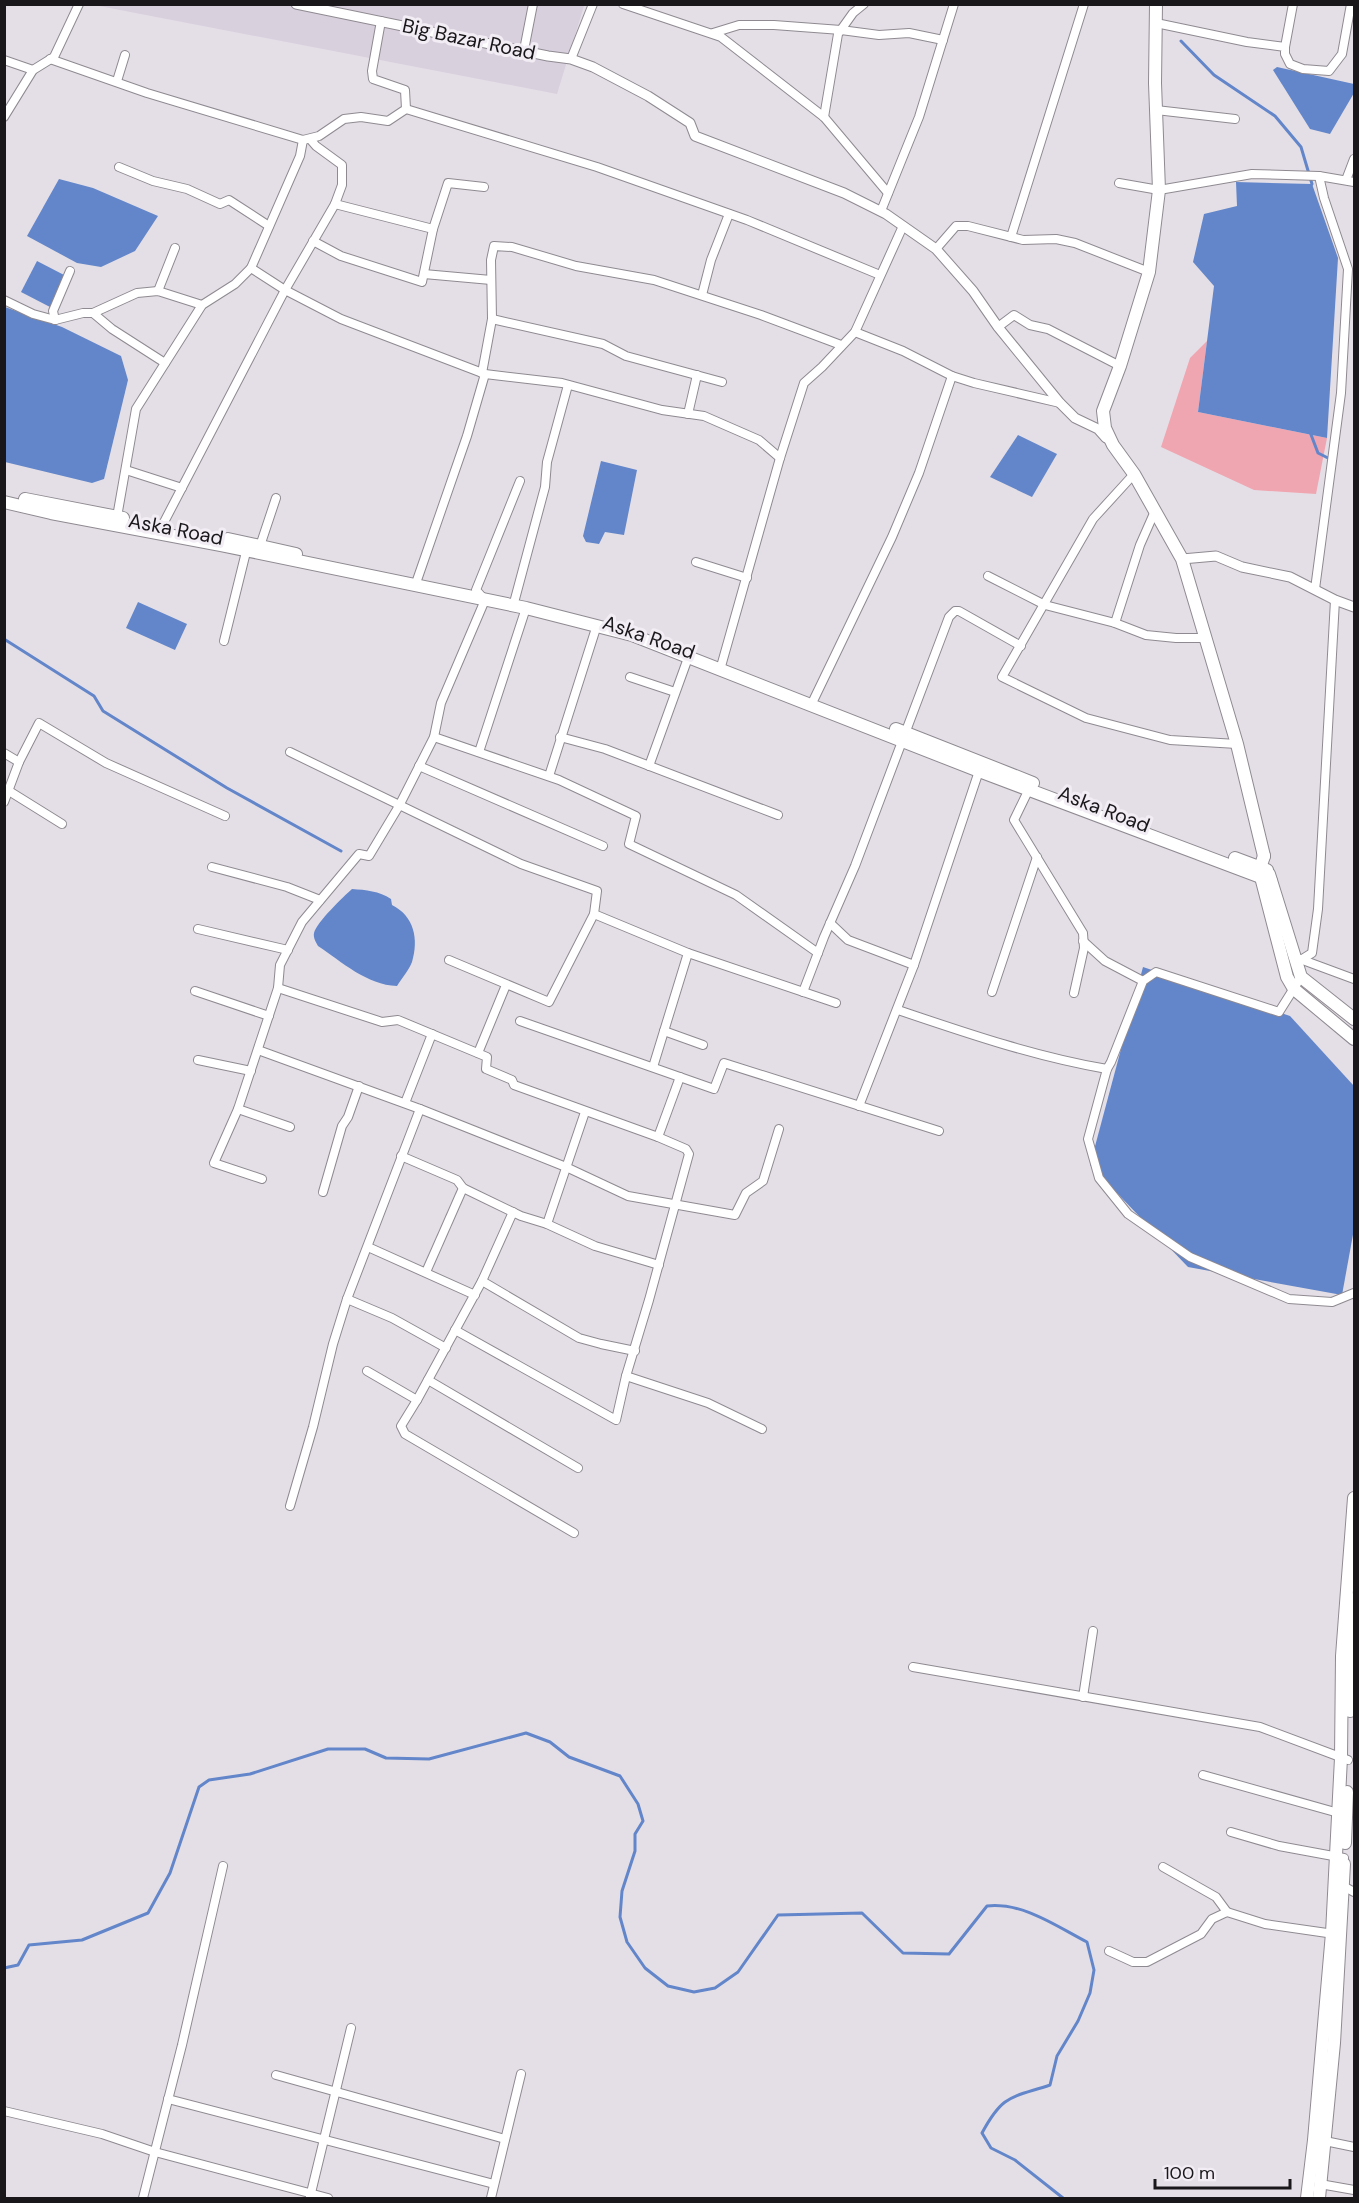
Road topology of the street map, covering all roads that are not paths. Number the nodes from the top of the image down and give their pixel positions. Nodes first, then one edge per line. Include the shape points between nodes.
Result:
1 (79, 4) edge
2 (533, 4) edge
3 (593, 4) edge
4 (623, 4) edge
5 (846, 4) edge
6 (864, 4) edge
7 (954, 4) edge
8 (1084, 4) edge
9 (1156, 4) edge
10 (1293, 4) edge
11 (1351, 4) edge
12 (297, 5) edge
13 (853, 13) junction
14 (381, 21) junction
15 (1156, 23) junction
16 (841, 30) junction
17 (713, 33) junction
18 (943, 40) junction
19 (1286, 48) junction
20 (524, 50) junction
21 (125, 55) dead end
22 (50, 59) junction
23 (571, 59) junction
24 (4, 60) edge
25 (33, 70) junction
26 (117, 81) junction
27 (406, 109) junction
28 (1156, 110) junction
29 (4, 117) edge
30 (824, 117) junction
31 (1235, 119) dead end
32 (307, 140) junction
33 (1354, 159) edge
34 (119, 167) dead end
35 (1319, 176) junction
36 (1350, 181) edge
37 (1119, 183) dead end
38 (484, 187) dead end
39 (1159, 190) junction
40 (888, 193) junction
41 (336, 204) junction
42 (881, 211) junction
43 (729, 214) junction
44 (269, 226) junction
45 (903, 226) junction
46 (433, 230) junction
47 (1011, 237) junction
48 (313, 241) junction
49 (175, 248) dead end
50 (936, 249) junction
51 (251, 268) junction
52 (1351, 269) edge
53 (70, 271) dead end
54 (1149, 272) junction
55 (424, 274) junction
56 (880, 275) junction
57 (491, 280) junction
58 (285, 290) junction
59 (158, 291) junction
60 (702, 295) junction
61 (4, 300) edge
62 (202, 305) junction
63 (93, 313) junction
64 (492, 319) junction
65 (55, 320) junction
66 (998, 327) junction
67 (855, 332) junction
68 (841, 345) junction
69 (165, 363) junction
70 (1120, 366) junction
71 (484, 374) junction
72 (697, 375) junction
73 (952, 375) junction
74 (722, 382) dead end
75 (568, 385) junction
76 (1060, 403) junction
77 (688, 414) junction
78 (1113, 445) junction
79 (780, 458) junction
80 (126, 470) junction
81 (1134, 474) junction
82 (520, 481) dead end
83 (182, 488) junction
84 (4, 495) edge
85 (276, 498) dead end
86 (4, 502) edge
87 (1155, 511) junction
88 (117, 517) junction
89 (161, 530) junction
90 (260, 546) junction
91 (246, 552) junction
92 (1182, 559) junction
93 (696, 562) dead end
94 (988, 576) dead end
95 (747, 578) junction
96 (416, 582) junction
97 (1315, 589) junction
98 (476, 590) junction
99 (515, 599) junction
100 (485, 600) junction
101 (1335, 600) junction
102 (1045, 605) junction
103 (1354, 607) edge
104 (526, 608) junction
105 (1115, 622) junction
106 (597, 625) junction
107 (1205, 638) junction
108 (224, 641) dead end
109 (1021, 646) junction
110 (688, 657) junction
111 (721, 666) junction
112 (630, 676) dead end
113 (675, 692) junction
114 (814, 699) junction
115 (902, 736) junction
116 (434, 737) junction
117 (560, 737) junction
118 (1237, 744) junction
119 (290, 752) dead end
120 (479, 752) junction
121 (4, 753) edge
122 (19, 762) junction
123 (419, 766) junction
124 (649, 766) junction
125 (979, 771) junction
126 (549, 776) junction
127 (1029, 789) junction
128 (9, 791) junction
129 (4, 802) edge
130 (399, 806) junction
131 (778, 815) dead end
132 (225, 816) dead end
133 (62, 824) dead end
134 (603, 846) dead end
135 (1037, 857) junction
136 (212, 867) dead end
137 (1264, 870) junction
138 (321, 900) junction
139 (594, 914) junction
140 (830, 923) junction
141 (198, 929) dead end
142 (1083, 941) junction
143 (288, 950) junction
144 (688, 953) junction
145 (818, 953) junction
146 (449, 960) dead end
147 (1297, 960) junction
148 (914, 965) junction
149 (1301, 977) junction
150 (1354, 979) edge
151 (1143, 981) junction
152 (506, 985) junction
153 (278, 988) junction
154 (1294, 989) junction
155 (195, 991) dead end
156 (803, 992) junction
157 (992, 992) dead end
158 (1074, 993) dead end
159 (836, 1003) dead end
160 (898, 1010) junction
161 (269, 1016) junction
162 (1354, 1019) edge
163 (520, 1022) dead end
164 (664, 1031) junction
165 (432, 1034) junction
166 (1354, 1039) edge
167 (703, 1045) dead end
168 (258, 1050) junction
169 (478, 1053) junction
170 (198, 1060) dead end
171 (653, 1067) junction
172 (1107, 1069) junction
173 (251, 1071) junction
174 (680, 1077) junction
175 (359, 1086) junction
176 (405, 1103) junction
177 (859, 1106) junction
178 (238, 1109) junction
179 (420, 1109) junction
180 (585, 1112) junction
181 (290, 1127) dead end
182 (779, 1130) dead end
183 (939, 1131) dead end
184 (658, 1137) junction
185 (401, 1155) junction
186 (566, 1167) junction
187 (262, 1179) dead end
188 (463, 1188) junction
189 (323, 1192) dead end
190 (675, 1204) junction
191 (513, 1212) junction
192 (547, 1224) junction
193 (368, 1247) junction
194 (659, 1264) junction
195 (426, 1272) junction
196 (482, 1281) junction
197 (1354, 1293) edge
198 (475, 1295) junction
199 (347, 1299) junction
200 (455, 1330) junction
201 (446, 1348) junction
202 (635, 1351) junction
203 (367, 1371) dead end
204 (626, 1376) junction
205 (428, 1380) junction
206 (417, 1400) junction
207 (762, 1429) dead end
208 (578, 1468) dead end
209 (1354, 1498) edge
210 (290, 1506) dead end
211 (574, 1533) dead end
212 (1354, 1599) edge
213 (1093, 1631) dead end
214 (913, 1667) dead end
215 (1083, 1696) junction
216 (1344, 1759) junction
217 (1203, 1775) dead end
218 (1343, 1812) junction
219 (1231, 1832) dead end
220 (1340, 1858) junction
221 (223, 1866) dead end
222 (1163, 1867) dead end
223 (1343, 1886) junction
224 (1354, 1893) edge
225 (1227, 1912) junction
226 (1336, 1934) junction
227 (1109, 1951) dead end
228 (351, 2028) dead end
229 (521, 2074) dead end
230 (276, 2075) dead end
231 (335, 2093) junction
232 (168, 2099) junction
233 (4, 2111) edge
234 (505, 2139) junction
235 (324, 2140) junction
236 (1325, 2141) junction
237 (1354, 2147) edge
238 (155, 2152) junction
239 (494, 2184) junction
240 (1320, 2184) junction
241 (1354, 2190) edge
242 (310, 2196) edge
243 (143, 2199) edge
244 (328, 2199) edge
245 (490, 2199) edge
246 (1307, 2199) edge
247 (1318, 2199) edge

1 - 22 street
2 - 20 street
3 - 23 street
4 - 17 street
5 - 13 street
6 - 13 street
7 - 18 street
8 - 47 street
9 - 15 main road
10 - 19 street
11 - 19 street via 1342,54 1329,71 1290,64
12 - 14 street, Big Bazar Road
13 - 16 street
14 - 20 street, Big Bazar Road
14 - 27 street via 373,80 405,90
15 - 19 street
15 - 28 main road
16 - 17 street via 739,25
16 - 18 street via 879,35 909,33
16 - 30 street
17 - 30 street
18 - 40 street via 919,117
20 - 23 street, Big Bazar Road
21 - 26 street
22 - 25 street
22 - 26 street
23 - 42 street, Big Bazar Road via 648,96 690,123 695,135
24 - 25 street
25 - 29 street
26 - 32 street
27 - 32 street via 388,121 344,119
27 - 43 street
28 - 31 street
28 - 39 main road
30 - 40 street
32 - 41 street via 342,165 342,185
32 - 44 street
33 - 36 street
34 - 44 street via 220,204 229,200
35 - 36 street
35 - 39 street via 1252,174
35 - 52 street
37 - 39 street
38 - 46 street via 448,183
39 - 54 main road
40 - 42 street
41 - 46 street
41 - 48 street
42 - 45 street, Big Bazar Road
43 - 56 street
43 - 60 street
44 - 51 street
45 - 50 street, Big Bazar Road
45 - 56 street
46 - 55 street
47 - 50 street via 956,226
47 - 54 street via 1075,243
48 - 55 street via 341,256 422,282
48 - 58 street
49 - 59 street
50 - 66 street, Big Bazar Road
51 - 58 street
51 - 62 street via 235,284
52 - 97 street via 1341,393
53 - 65 street via 53,311
54 - 70 main road
55 - 57 street
56 - 67 street
57 - 60 street via 494,246 654,280
57 - 64 street
58 - 71 street via 341,319
58 - 83 street
59 - 62 street
59 - 63 street via 137,293
60 - 68 street
61 - 65 street
62 - 69 street
63 - 65 street
63 - 69 street
64 - 71 street
64 - 72 street via 603,344 626,356
66 - 70 street via 1014,315
66 - 76 street, Big Bazar Road
67 - 68 street
67 - 73 street
68 - 79 street via 804,383
69 - 80 street via 136,409
70 - 78 main road via 1103,411
71 - 75 street
71 - 96 street via 467,436
72 - 74 street
72 - 77 street
73 - 76 street
73 - 114 street via 919,473 892,537
75 - 77 street
75 - 99 street
76 - 78 street, Big Bazar Road via 1075,418 1098,429
77 - 79 street via 704,416 759,440
78 - 81 main road
79 - 95 street
80 - 83 street
80 - 88 street
81 - 87 main road
81 - 102 street via 1093,519
82 - 98 street
83 - 89 street
84 - 88 main road, Aska Road
85 - 90 street
86 - 89 main road
87 - 92 main road
87 - 105 street
88 - 89 main road, Aska Road
89 - 90 main road, Aska Road
89 - 91 main road
90 - 96 main road, Aska Road
91 - 96 main road
91 - 108 street
92 - 97 street via 1216,556 1242,567 1290,577
92 - 107 main road
93 - 95 street
94 - 102 street
95 - 111 street
96 - 98 main road, Aska Road
96 - 100 main road
97 - 101 street
98 - 99 main road, Aska Road
98 - 100 street
99 - 111 main road, Aska Road via 630,627
100 - 104 main road
100 - 116 street via 441,703
101 - 103 street
101 - 147 street via 1318,909 1312,952
102 - 105 street
102 - 109 street
104 - 106 main road
104 - 120 street
105 - 107 street via 1146,635
106 - 110 main road
106 - 117 street
107 - 118 main road
109 - 115 street via 955,611 949,617
109 - 118 street via 1002,677 1086,718 1170,740
110 - 111 main road
110 - 113 street
111 - 114 main road, Aska Road
111 - 115 main road
112 - 113 street
113 - 124 street
114 - 115 main road, Aska Road
115 - 125 main road
115 - 137 main road, Aska Road
115 - 140 street
116 - 120 street
116 - 123 street
117 - 124 street
117 - 126 street
118 - 137 main road
119 - 130 street
120 - 126 street
121 - 122 street
122 - 128 street
122 - 132 street via 39,723 106,763
123 - 130 street
123 - 134 street
124 - 131 street
125 - 127 main road
125 - 148 street
126 - 145 street via 636,816 629,844 736,895
127 - 135 street via 1014,819
127 - 137 main road
128 - 129 street
128 - 133 street
130 - 138 street via 369,856 359,854
130 - 139 street via 521,864 597,891
135 - 142 street via 1083,933
135 - 157 street
136 - 138 street
137 - 147 main road
137 - 154 main road via 1287,977
138 - 143 street via 302,922
139 - 144 street
139 - 152 street via 549,1002
140 - 145 street
140 - 148 street via 848,940
141 - 143 street
142 - 151 street via 1106,961
142 - 158 street
143 - 153 street via 280,966
144 - 156 street
144 - 164 street
145 - 156 street
146 - 152 street
147 - 149 main road
147 - 150 street
148 - 160 street
149 - 154 street
149 - 162 main road
151 - 154 street via 1156,972 1280,1011
151 - 172 street
152 - 169 street
153 - 161 street
153 - 165 street via 382,1022 398,1020
154 - 166 main road
155 - 161 street
156 - 159 street
160 - 172 street via 1075,1064
160 - 177 street
161 - 168 street
163 - 171 street
164 - 167 street
164 - 171 street
165 - 169 street
165 - 176 street
168 - 173 street
168 - 175 street
169 - 180 street via 487,1057 486,1069 512,1080 514,1085
170 - 173 street
171 - 174 street
172 - 197 street via 1088,1139 1099,1178 1128,1214 1190,1257 1289,1299 1332,1302
173 - 178 street
174 - 177 street via 714,1089 724,1062
174 - 184 street
175 - 176 street
175 - 189 street via 342,1126
176 - 179 street
177 - 183 street
178 - 181 street
178 - 187 street via 214,1163
179 - 185 street
179 - 186 street
180 - 184 street
180 - 186 street
182 - 190 street via 763,1181 746,1193 735,1215
184 - 190 street via 689,1154
185 - 188 street via 457,1180
185 - 193 street
186 - 190 street via 628,1196
186 - 192 street
188 - 191 street
188 - 195 street
190 - 194 street
191 - 192 street
191 - 196 street
192 - 194 street via 595,1246
193 - 195 street
193 - 199 street
194 - 202 street
195 - 198 street
196 - 198 street
196 - 202 street via 579,1338
198 - 200 street
199 - 201 street
199 - 210 street
200 - 201 street
200 - 204 street via 616,1420
201 - 205 street
202 - 204 street
203 - 206 street
204 - 207 street via 708,1403
205 - 206 street
205 - 208 street
206 - 211 street via 401,1426 405,1434
209 - 216 main road via 1342,1656
212 - 216 main road
213 - 215 street
214 - 215 street
215 - 216 street via 1260,1727
216 - 218 main road
217 - 218 street
218 - 220 main road
219 - 220 street
220 - 223 main road
220 - 226 main road
221 - 232 street
222 - 225 street via 1216,1897
223 - 224 street
223 - 226 main road
225 - 226 street via 1265,1924
225 - 227 street via 1212,1918 1201,1934 1147,1962 1133,1962
226 - 236 main road
226 - 246 main road
228 - 231 street
229 - 234 street
230 - 231 street
231 - 234 street
231 - 235 street
232 - 235 street
232 - 238 street
233 - 238 street via 102,2134
234 - 239 street
235 - 239 street
235 - 242 street
236 - 237 street
236 - 240 main road
238 - 242 street
238 - 243 street
239 - 245 street
240 - 241 street
240 - 247 main road
242 - 244 street

